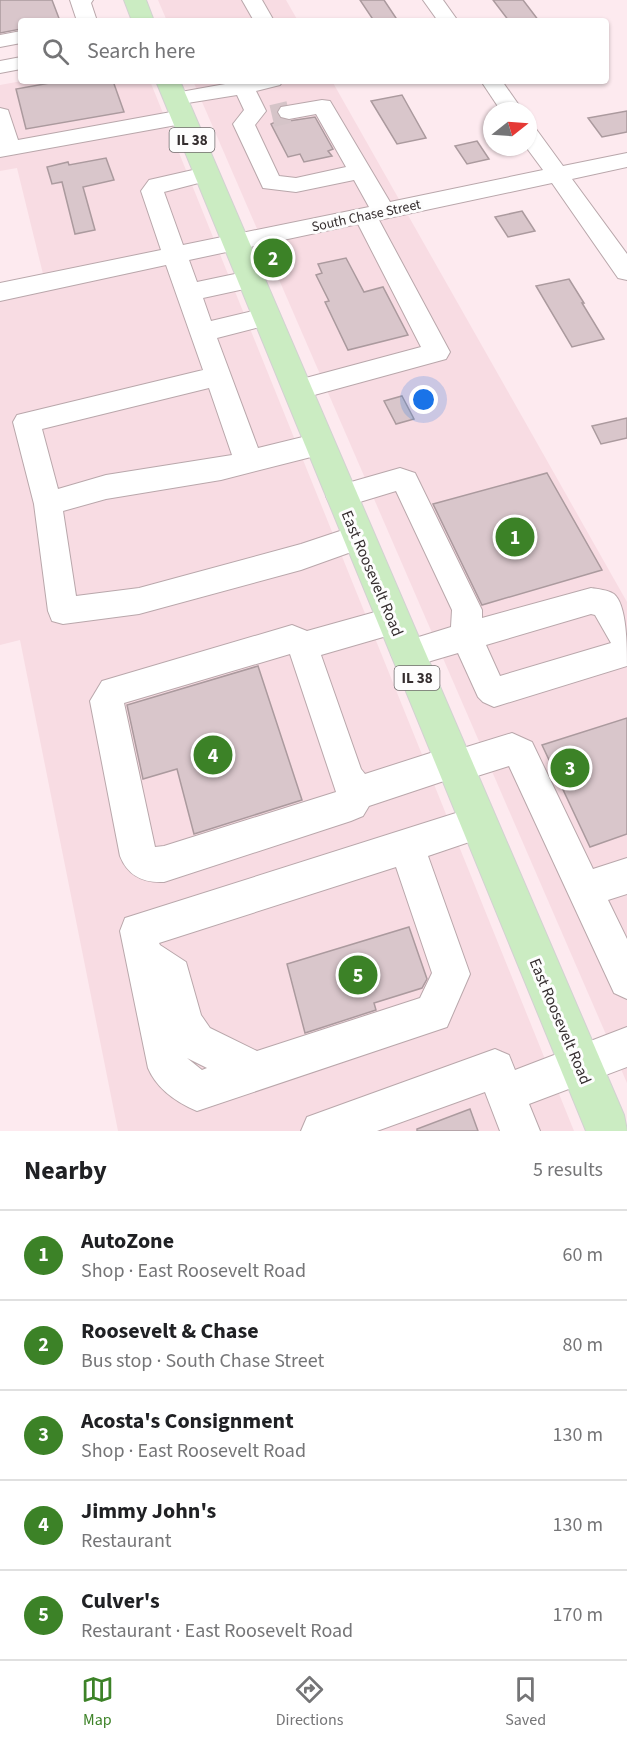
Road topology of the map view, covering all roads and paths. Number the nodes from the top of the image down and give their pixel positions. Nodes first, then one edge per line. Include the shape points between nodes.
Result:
1 (81, 0) edge
2 (135, 0) edge
3 (252, 0) edge
4 (433, 0) edge
5 (86, 18) edge
6 (142, 18) edge
7 (262, 18) edge
8 (446, 18) edge
9 (18, 38) edge
10 (0, 41) edge
11 (18, 64) edge
12 (0, 67) edge
13 (258, 84) edge
14 (493, 84) edge
15 (244, 87) junction
16 (175, 99) edge
17 (506, 102) edge
18 (272, 113) junction
19 (0, 115) edge
20 (537, 147) edge
21 (4, 150) edge
22 (627, 160) edge
23 (360, 171) junction
24 (206, 174) junction
25 (557, 175) junction
26 (374, 213) junction
27 (234, 243) junction
28 (175, 255) junction
29 (627, 273) edge
30 (249, 280) junction
31 (0, 292) edge
32 (188, 292) junction
33 (266, 317) junction
34 (202, 332) junction
35 (218, 376) junction
36 (296, 390) junction
37 (319, 444) junction
38 (249, 462) junction
39 (340, 495) junction
40 (48, 504) junction
41 (358, 537) junction
42 (393, 621) junction
43 (467, 637) junction
44 (627, 641) edge
45 (306, 645) junction
46 (627, 652) edge
47 (407, 654) junction
48 (453, 764) junction
49 (358, 793) junction
50 (478, 823) junction
51 (406, 845) junction
52 (627, 876) edge
53 (586, 890) junction
54 (624, 966) edge
55 (627, 1047) edge
56 (580, 1065) junction
57 (506, 1094) junction
58 (321, 1131) edge
59 (520, 1131) edge
60 (608, 1131) edge

1 - 5 street
2 - 6 main road
3 - 7 street
4 - 8 street
9 - 10 street
11 - 12 street
13 - 15 street
14 - 17 street
15 - 16 street
15 - 18 street
16 - 21 street
16 - 24 main road, East Roosevelt Road / IL 38
18 - 23 street via 322,106
18 - 23 street via 244,124 271,183 296,185
19 - 21 street
20 - 25 street
22 - 25 street, South Chase Street
23 - 26 street
24 - 27 main road, East Roosevelt Road / IL 38
24 - 28 street via 157,185 152,190
25 - 26 street, South Chase Street
25 - 29 street
26 - 27 street, South Chase Street
26 - 36 street via 437,352
27 - 28 street, South Chase Street
27 - 30 main road, East Roosevelt Road / IL 38
28 - 31 street, South Chase Street
28 - 32 street
30 - 32 street
30 - 33 main road, East Roosevelt Road / IL 38
32 - 34 street
33 - 34 street
33 - 36 main road, East Roosevelt Road / IL 38
34 - 35 street
35 - 38 street
35 - 40 street via 27,422
36 - 37 main road, East Roosevelt Road / IL 38
37 - 38 street
37 - 39 main road, East Roosevelt Road / IL 38
38 - 40 street via 106,487
39 - 41 main road, East Roosevelt Road / IL 38
39 - 43 street via 400,478 405,481 467,610
40 - 41 street via 63,611 139,601 301,557
41 - 42 main road, East Roosevelt Road / IL 38
42 - 45 street
42 - 47 main road, East Roosevelt Road / IL 38
43 - 44 street via 599,601 605,604
43 - 46 street via 494,692
43 - 47 street
45 - 49 street via 304,658 347,779
45 - 49 street via 292,639 113,691 106,701 138,856 150,865 164,864 351,804
47 - 48 main road, East Roosevelt Road / IL 38
48 - 49 street
48 - 50 main road, East Roosevelt Road / IL 38
48 - 53 street via 512,749 520,753
50 - 51 street
50 - 56 main road, East Roosevelt Road / IL 38
51 - 51 street via 451,974 433,1013 257,1072 196,1042 184,1022 173,975 144,957 138,931
52 - 53 street
53 - 54 street
55 - 56 street
56 - 57 street
56 - 60 main road, East Roosevelt Road / IL 38
57 - 58 street via 495,1069
57 - 59 street

